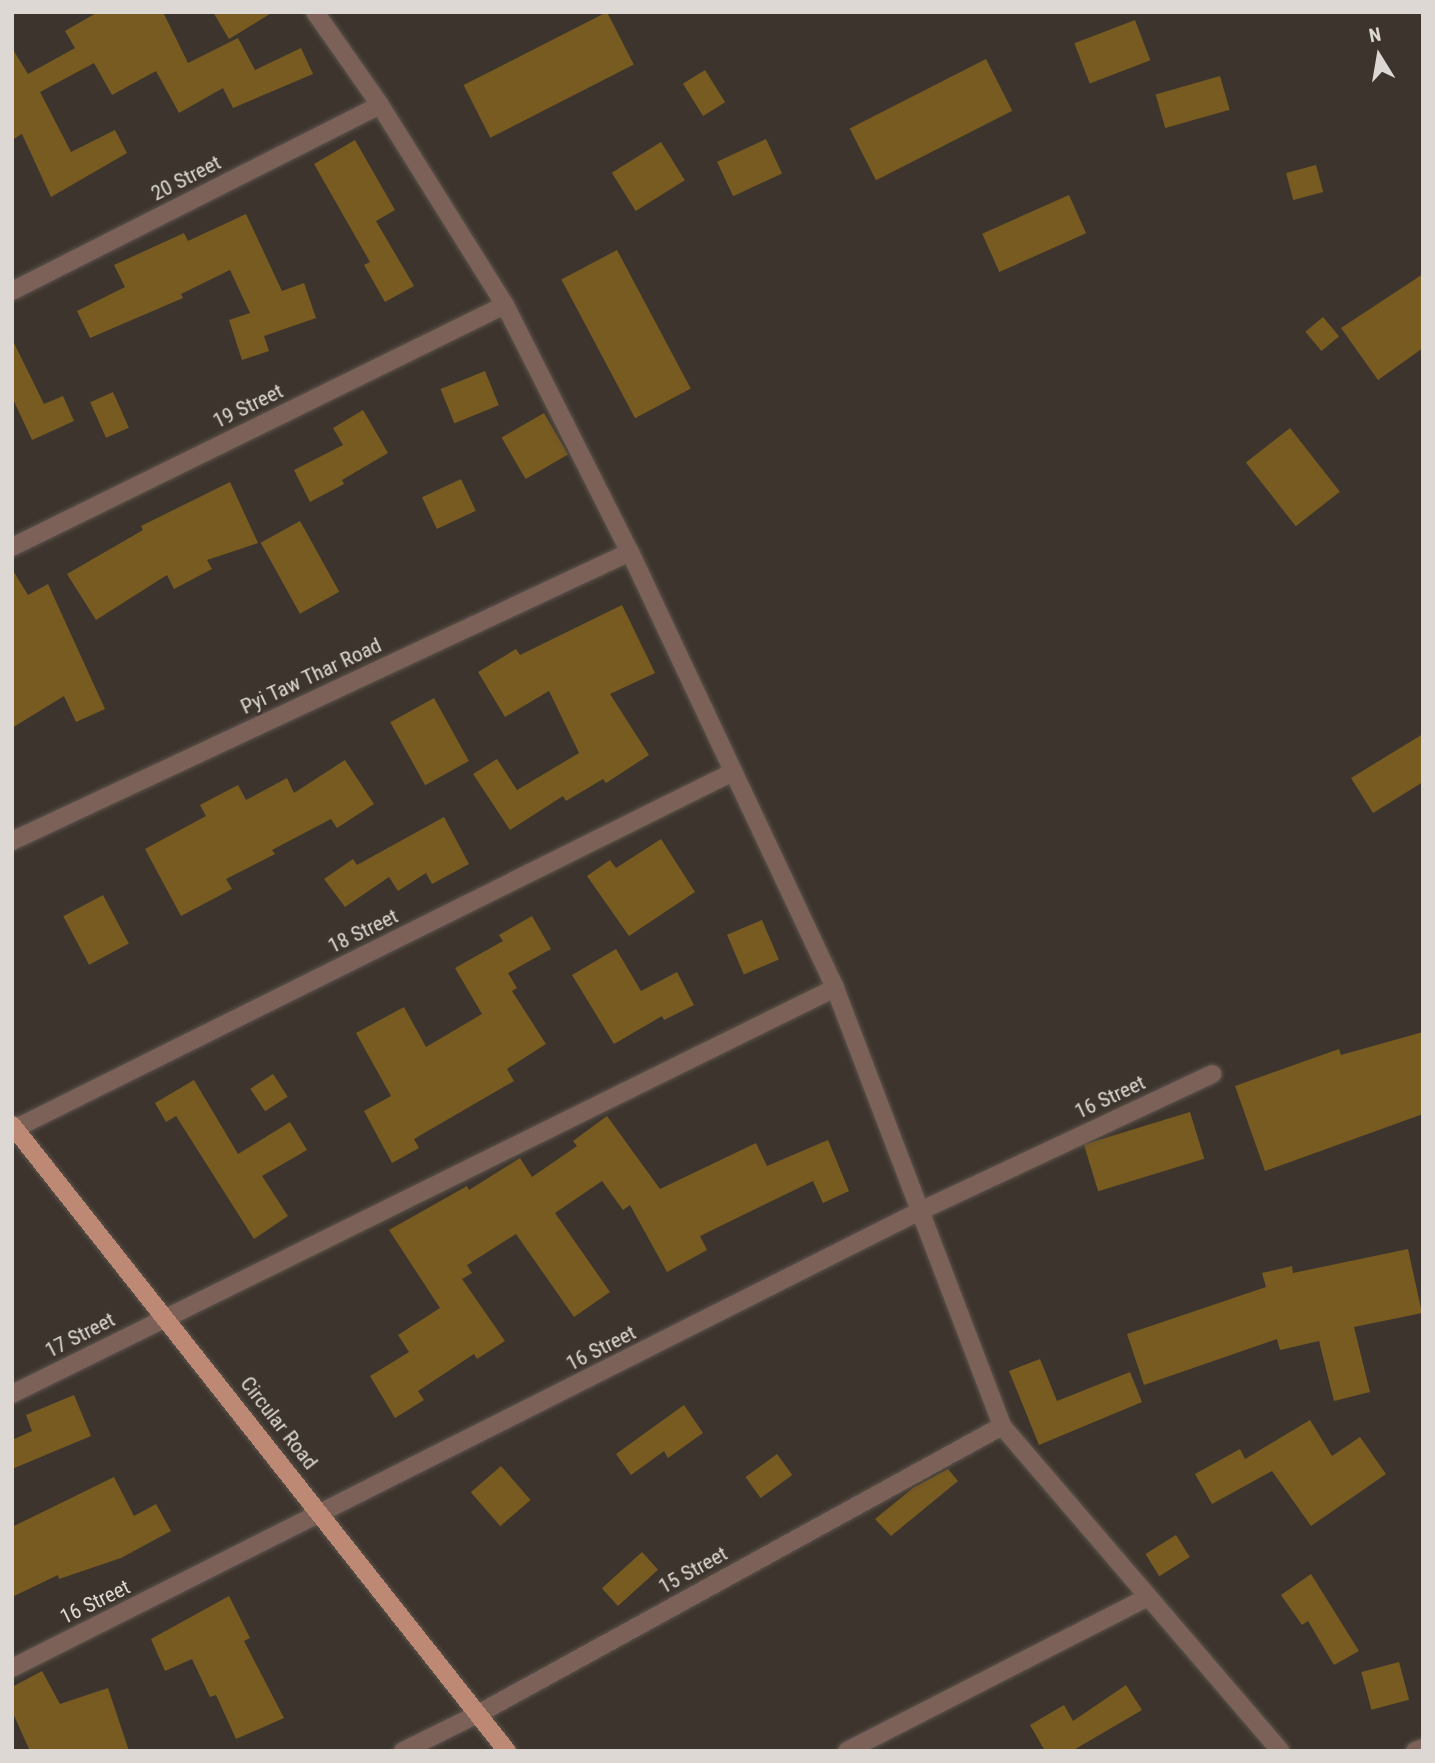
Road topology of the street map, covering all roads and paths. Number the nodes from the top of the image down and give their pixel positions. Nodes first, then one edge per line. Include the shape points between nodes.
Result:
1 (315, 12) edge
2 (380, 105) junction
3 (12, 291) edge
4 (505, 305) junction
5 (12, 547) edge
6 (630, 552) junction
7 (733, 772) junction
8 (12, 841) edge
9 (835, 988) junction
10 (1213, 1074) dead end
11 (13, 1128) edge
12 (920, 1210) junction
13 (168, 1316) junction
14 (12, 1394) edge
15 (1002, 1426) junction
16 (323, 1515) junction
17 (1148, 1597) junction
18 (12, 1668) edge
19 (478, 1714) junction
20 (1423, 1748) edge
21 (403, 1751) edge
22 (507, 1751) edge
23 (847, 1751) edge
24 (1281, 1751) edge
25 (1415, 1751) edge

1 - 2 street
2 - 3 street, 20 Street
2 - 4 street
4 - 5 street, 19 Street
4 - 6 street
6 - 7 street
6 - 8 street, Pyi Taw Thar Road
7 - 9 street
7 - 11 street, 18 Street
9 - 12 street
9 - 13 street, 17 Street
10 - 12 street, 16 Street
11 - 13 main road, Circular Road
12 - 15 street
12 - 16 street, 16 Street
13 - 14 street, 17 Street
13 - 16 main road, Circular Road
15 - 17 street
15 - 19 street, 15 Street
16 - 18 street, 16 Street
16 - 19 main road, Circular Road
17 - 23 street
17 - 24 street
19 - 21 street, 15 Street
19 - 22 main road, Circular Road
20 - 25 street

